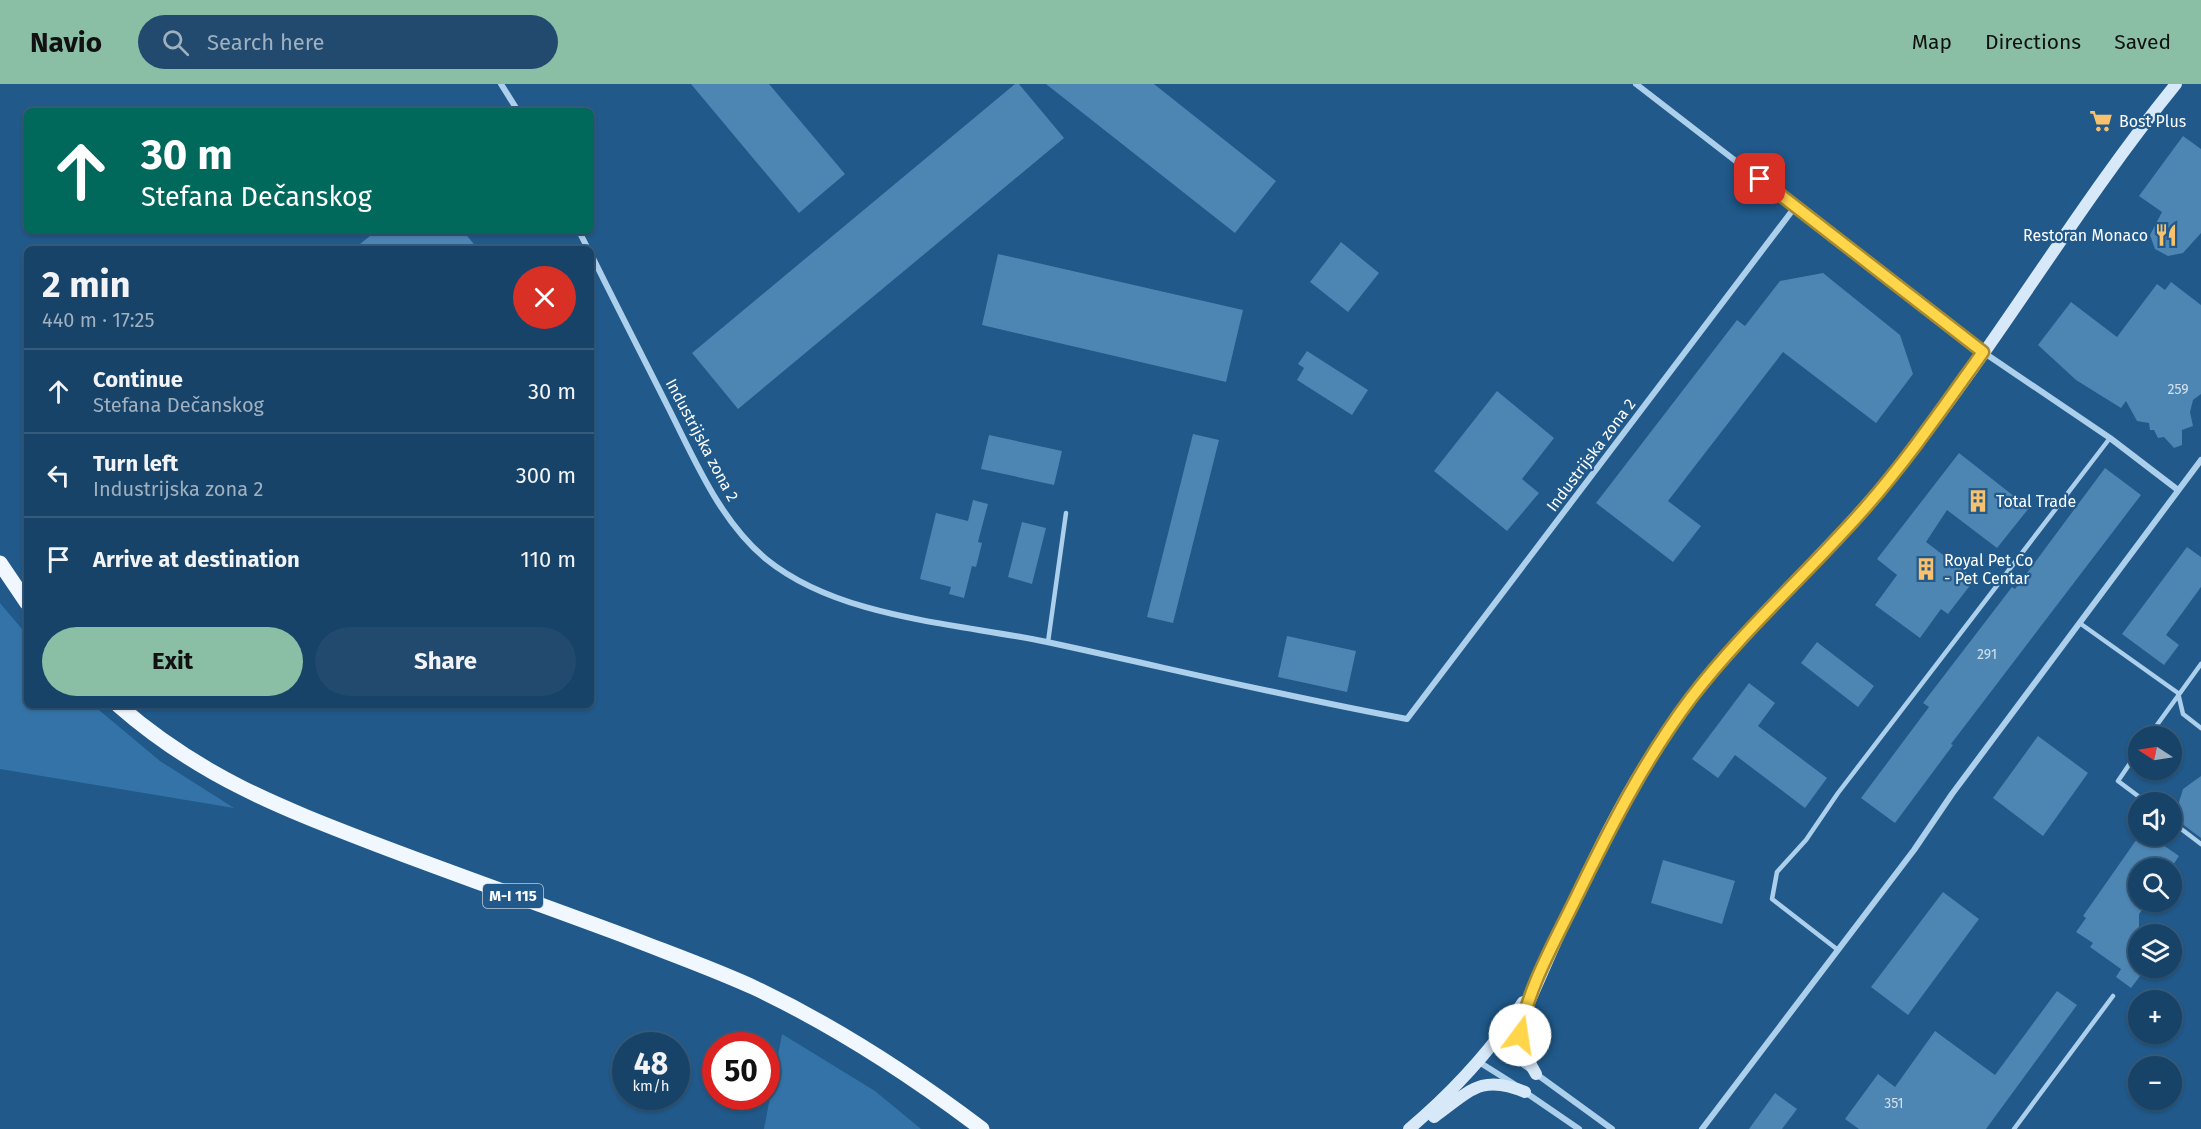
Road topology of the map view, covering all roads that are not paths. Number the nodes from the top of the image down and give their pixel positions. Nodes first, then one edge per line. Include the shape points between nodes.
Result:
1 (501, 84) edge
2 (1636, 84) edge
3 (2176, 84) edge
4 (516, 108) edge
5 (1796, 207) junction
6 (594, 260) edge
7 (1983, 352) junction
8 (2110, 438) junction
9 (2201, 460) edge
10 (2178, 490) junction
11 (1066, 513) dead end
12 (0, 563) edge
13 (24, 599) edge
14 (2081, 624) junction
15 (1047, 642) junction
16 (2201, 664) edge
17 (2178, 693) junction
18 (122, 708) edge
19 (2156, 726) edge
20 (2201, 728) edge
21 (2128, 766) edge
22 (2133, 792) edge
23 (2182, 830) edge
24 (2201, 844) edge
25 (1838, 950) junction
26 (1548, 956) junction
27 (2113, 996) dead end
28 (1495, 1044) junction
29 (1479, 1062) junction
30 (1536, 1074) junction
31 (912, 1081) junction
32 (1525, 1092) junction
33 (965, 1129) edge
34 (982, 1129) edge
35 (1409, 1129) edge
36 (1415, 1129) edge
37 (1579, 1129) edge
38 (1612, 1129) edge
39 (1702, 1129) edge
40 (2014, 1129) edge

1 - 4 street
2 - 5 street
3 - 7 main road via 2131,139
5 - 7 street
5 - 15 street, Industrijska zona 2 via 1407,719 1302,700
6 - 15 street, Industrijska zona 2 via 704,478 732,523 766,559 806,584 845,600 914,618
7 - 8 street
7 - 26 main road via 1866,507 1692,697 1639,773
8 - 10 street
8 - 25 lane via 1806,840 1777,872 1772,899
9 - 10 street
10 - 14 street
11 - 15 lane
12 - 13 main road
14 - 17 lane
14 - 25 street
16 - 17 lane
17 - 19 lane
17 - 20 lane via 2183,714
18 - 31 main road, M-I 115 via 191,761 267,802 755,988 878,1057
21 - 22 lane via 2118,781
23 - 24 lane
25 - 39 street
26 - 28 main road
26 - 30 main road via 1523,1016 1520,1035 1521,1049
27 - 40 lane
28 - 29 main road
28 - 30 street
29 - 32 street
29 - 35 main road
30 - 38 street
31 - 33 main road, M-I 115
31 - 34 main road, M-I 115
32 - 36 main road via 1504,1083 1478,1087
32 - 37 street

